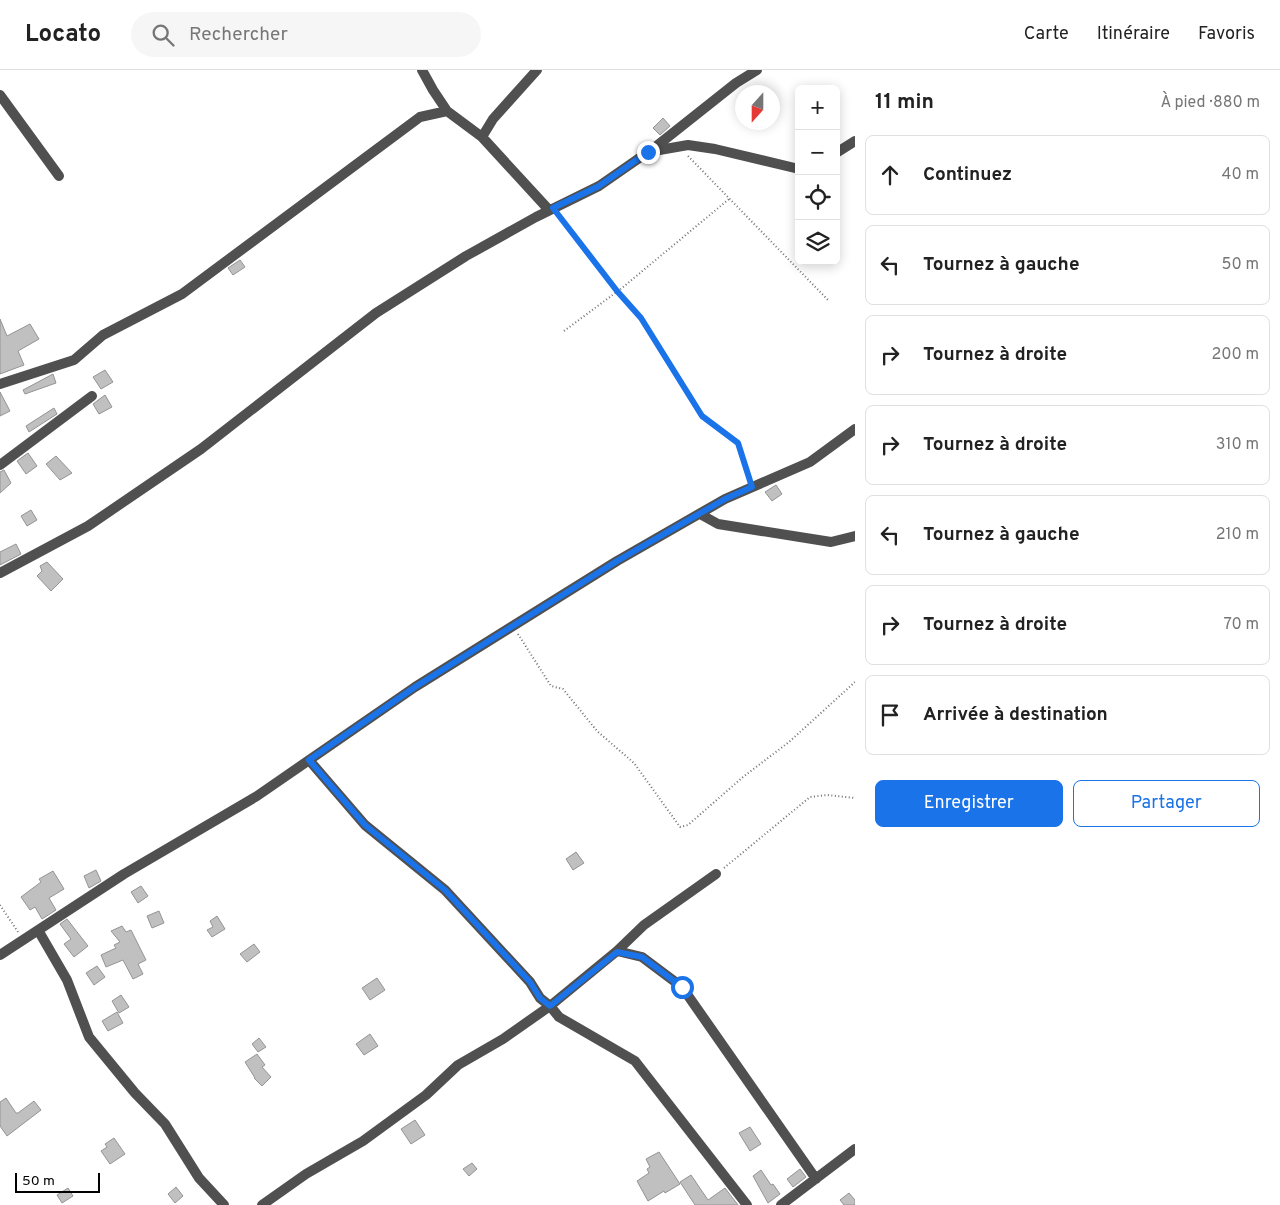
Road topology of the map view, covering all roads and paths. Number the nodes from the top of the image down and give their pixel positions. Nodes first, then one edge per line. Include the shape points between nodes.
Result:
1 (422, 70) edge
2 (536, 70) edge
3 (757, 70) edge
4 (0, 95) edge
5 (448, 111) junction
6 (482, 137) junction
7 (855, 141) edge
8 (680, 146) junction
9 (840, 150) edge
10 (648, 152) junction
11 (795, 168) edge
12 (59, 176) dead end
13 (730, 199) junction
14 (551, 209) junction
15 (617, 291) junction
16 (828, 300) dead end
17 (564, 331) dead end
18 (0, 384) edge
19 (92, 396) dead end
20 (855, 429) edge
21 (0, 465) edge
22 (752, 487) junction
23 (700, 514) junction
24 (855, 536) edge
25 (0, 573) edge
26 (513, 626) junction
27 (855, 682) edge
28 (309, 760) junction
29 (855, 798) edge
30 (716, 874) joint
31 (0, 905) edge
32 (38, 930) junction
33 (23, 940) junction
34 (617, 952) junction
35 (0, 955) edge
36 (550, 1006) junction
37 (855, 1149) edge
38 (816, 1179) junction
39 (224, 1205) edge
40 (262, 1205) edge
41 (747, 1205) edge
42 (781, 1205) edge

1 - 5 street
2 - 6 street via 493,119
3 - 10 street
4 - 12 street
5 - 6 street
5 - 18 street via 420,117 182,294 103,335 74,360
6 - 14 street
7 - 9 street
8 - 10 street
8 - 11 street via 715,149
8 - 13 path
10 - 14 street via 599,186
13 - 15 path
13 - 16 path
14 - 15 path
14 - 25 street via 466,256 376,313 200,449 88,526
15 - 17 path
15 - 22 path via 641,318 702,416 738,443
19 - 21 street
20 - 22 street via 810,462
22 - 23 street
23 - 24 street via 718,524 831,542
23 - 26 street
26 - 27 path via 551,686 563,689 598,731 634,763 680,827 688,825 789,742
26 - 28 street via 415,687
28 - 32 street via 257,796 124,874
28 - 36 street via 365,825 445,890
29 - 30 path via 827,794 810,797
30 - 34 street via 644,925
31 - 33 path
32 - 33 street
32 - 39 street via 67,980 89,1038 166,1124 200,1178
33 - 35 street
34 - 36 street
34 - 38 street via 642,957 682,987
36 - 40 street via 458,1065 426,1095 363,1141 306,1174
36 - 41 street via 560,1017 636,1061
37 - 38 street
38 - 42 street

